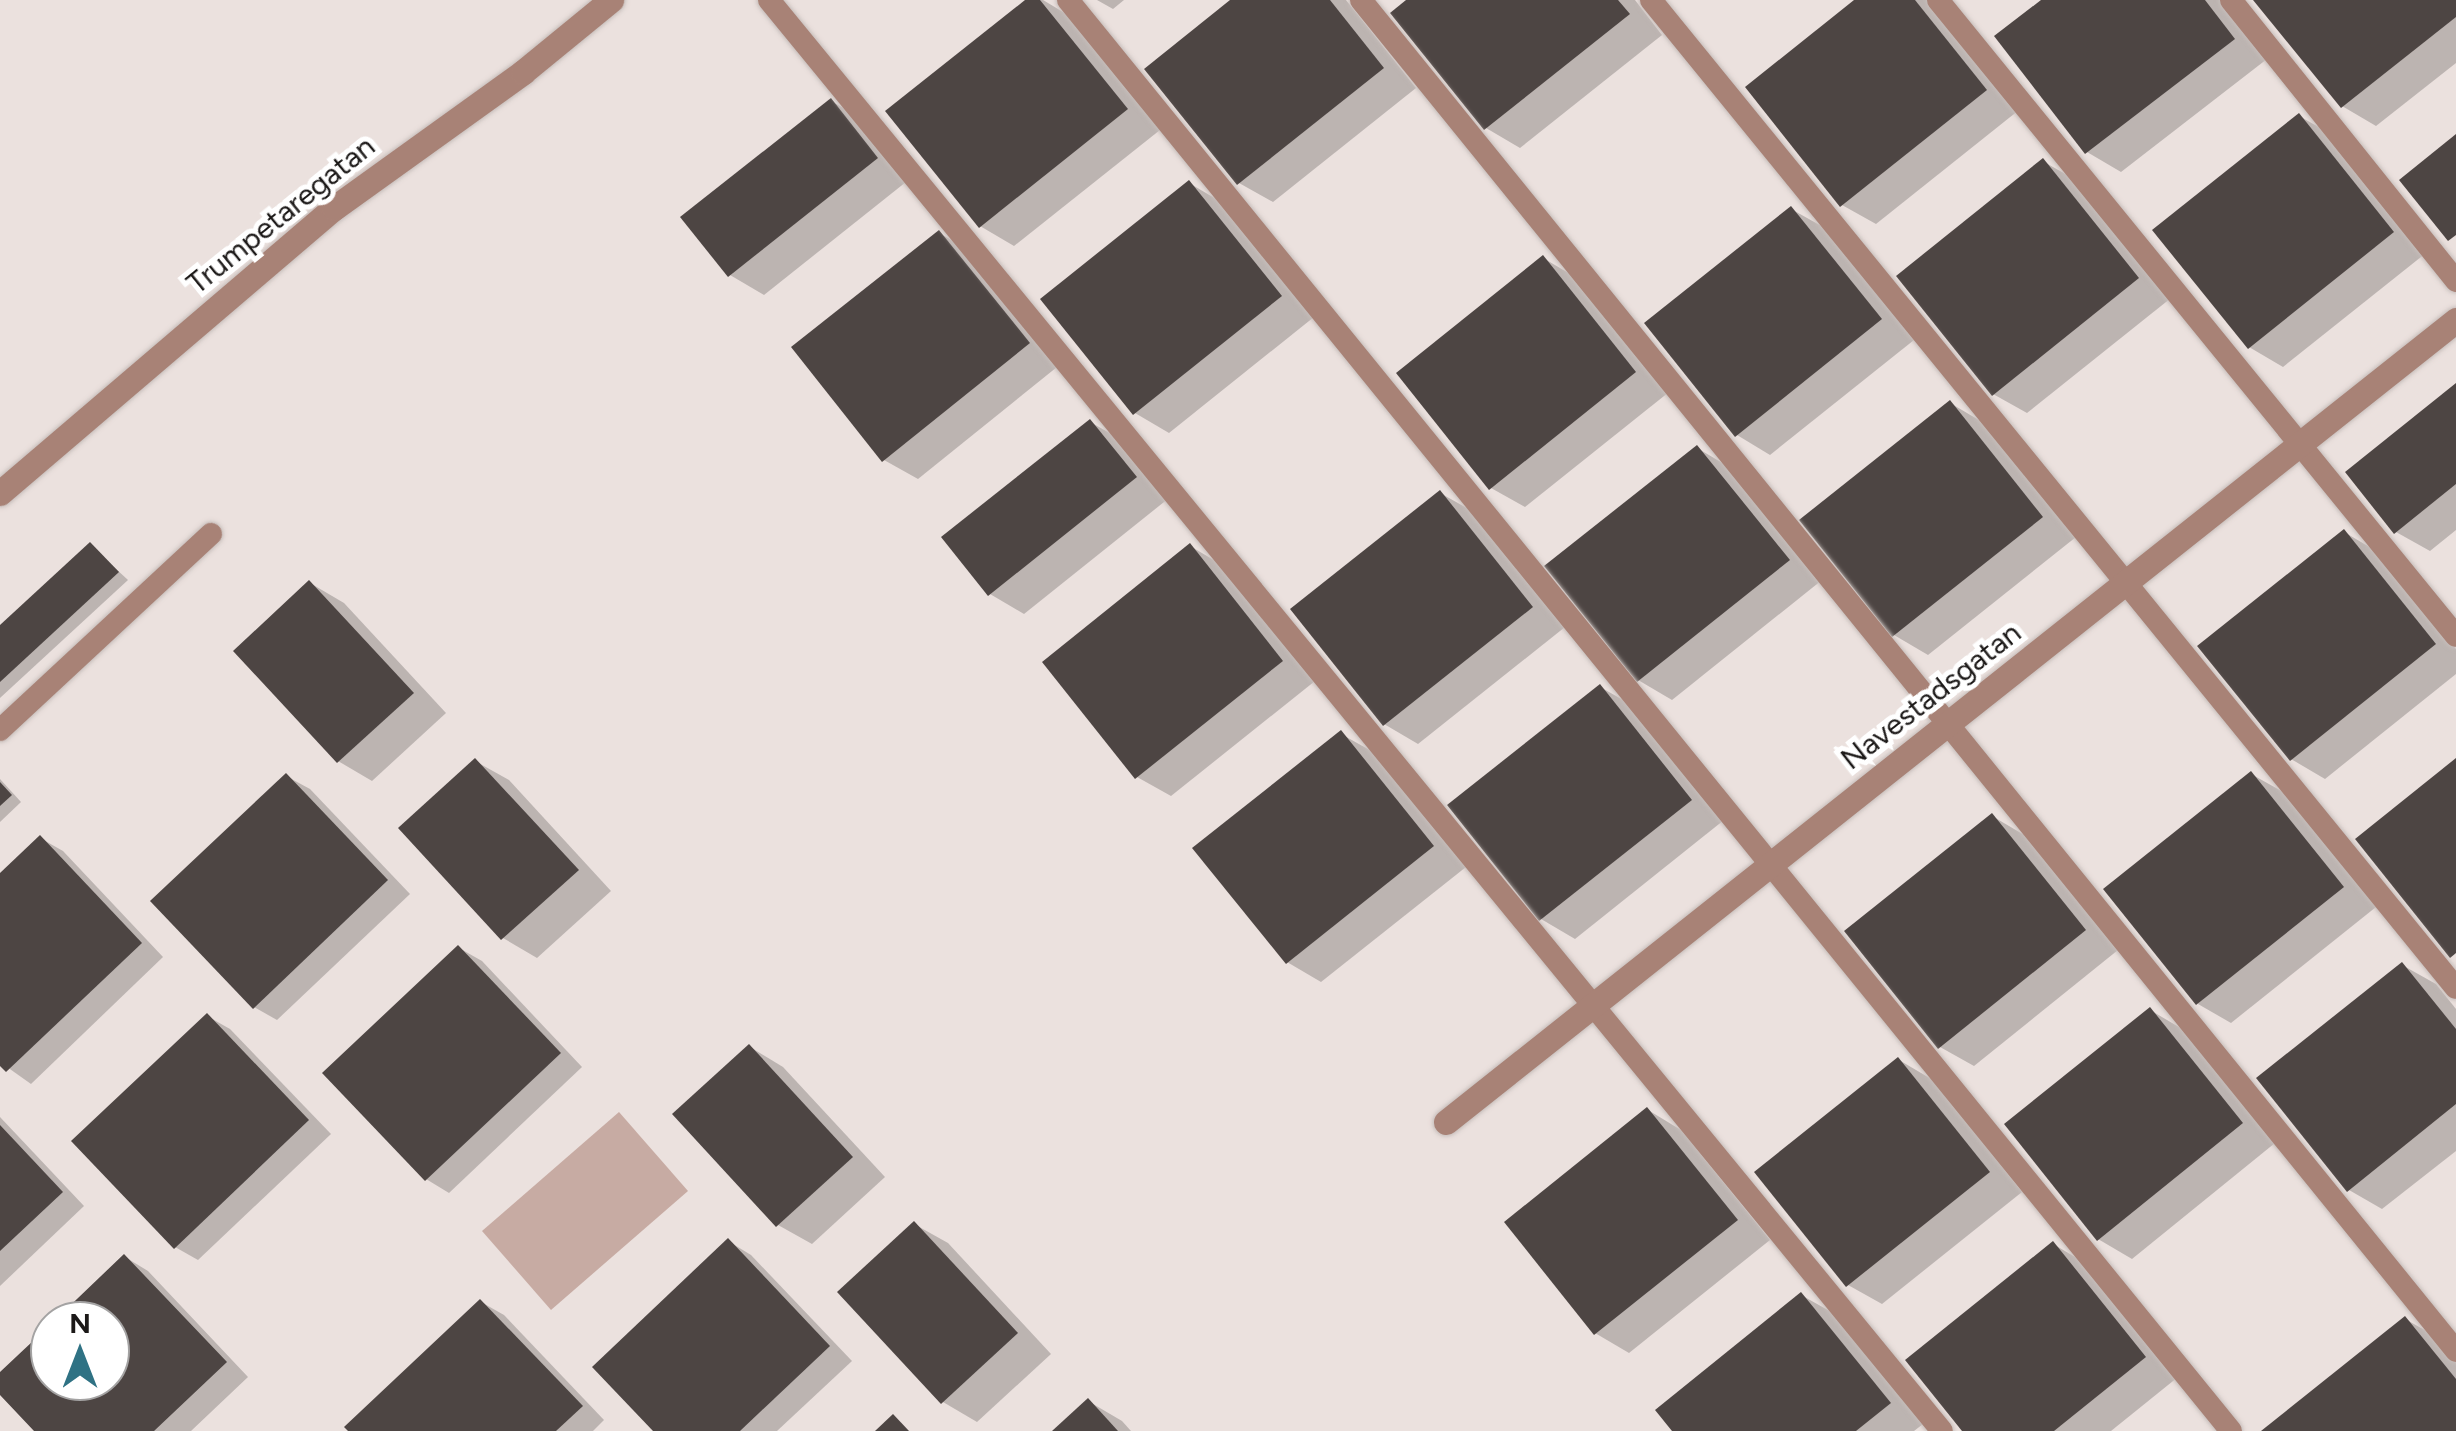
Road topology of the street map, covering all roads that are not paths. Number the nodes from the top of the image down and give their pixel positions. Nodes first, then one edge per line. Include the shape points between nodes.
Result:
1 (611, 0) edge
2 (769, 0) edge
3 (1068, 0) edge
4 (1361, 0) edge
5 (1651, 0) edge
6 (1938, 0) edge
7 (2231, 0) edge
8 (2456, 281) edge
9 (2456, 320) edge
10 (2300, 446) junction
11 (0, 493) edge
12 (211, 534) dead end
13 (2128, 582) junction
14 (2456, 636) edge
15 (1950, 722) junction
16 (0, 730) edge
17 (1770, 863) junction
18 (2456, 988) edge
19 (1594, 1003) junction
20 (1446, 1122) dead end
21 (2456, 1351) edge
22 (1942, 1431) edge
23 (2231, 1431) edge

1 - 11 street, Trumpetaregatan via 524,72 334,208
2 - 19 lane
3 - 17 lane
4 - 15 lane
5 - 13 lane
6 - 10 lane
7 - 8 lane
9 - 10 street, Navestadsgatan
10 - 13 street, Navestadsgatan
10 - 14 lane
12 - 16 lane
13 - 15 street, Navestadsgatan
13 - 18 lane
15 - 17 street, Navestadsgatan
15 - 21 lane
17 - 19 street, Navestadsgatan
17 - 23 lane
19 - 20 street, Navestadsgatan
19 - 22 lane

